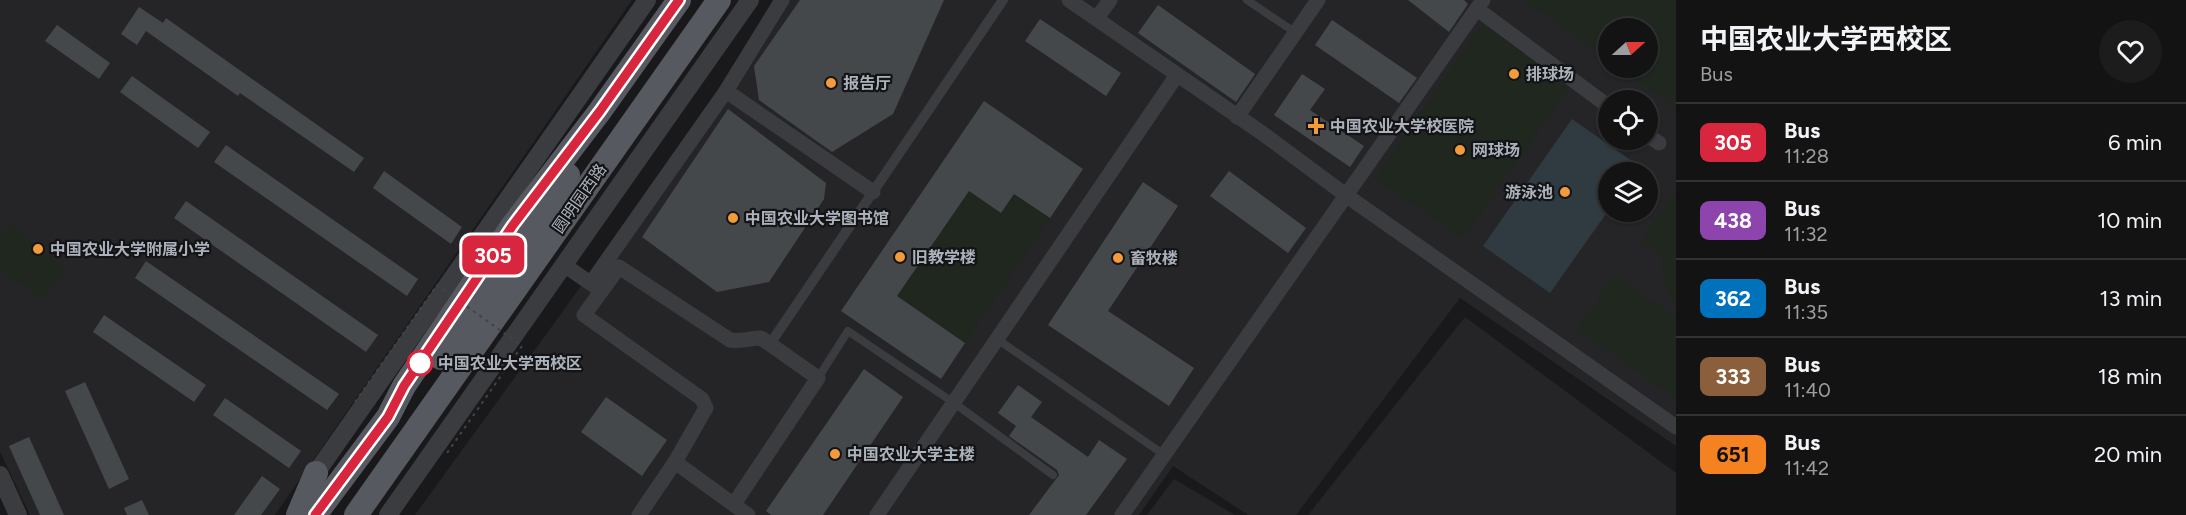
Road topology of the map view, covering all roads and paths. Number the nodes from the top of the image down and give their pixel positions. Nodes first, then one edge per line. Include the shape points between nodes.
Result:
1 (647, 0) edge
2 (679, 0) edge
3 (719, 0) edge
4 (750, 0) edge
5 (782, 0) edge
6 (1003, 0) edge
7 (1069, 0) edge
8 (1110, 0) edge
9 (1247, 0) edge
10 (1318, 0) edge
11 (1480, 4) edge
12 (1097, 18) junction
13 (1296, 33) junction
14 (1177, 75) junction
15 (726, 91) junction
16 (1598, 98) edge
17 (1238, 117) junction
18 (873, 192) junction
19 (1347, 196) junction
20 (564, 265) junction
21 (597, 287) junction
22 (997, 339) junction
23 (770, 344) junction
24 (818, 378) junction
25 (355, 402) dead end
26 (954, 403) junction
27 (1676, 427) edge
28 (447, 453) dead end
29 (1163, 454) junction
30 (675, 462) junction
31 (316, 473) junction
32 (0, 475) edge
33 (1053, 475) dead end
34 (734, 504) junction
35 (18, 515) edge
36 (288, 515) edge
37 (298, 515) edge
38 (315, 515) edge
39 (356, 515) edge
40 (388, 515) edge
41 (639, 515) edge
42 (748, 515) edge
43 (877, 515) edge
44 (1122, 515) edge

1 - 31 street
2 - 38 main road, 圆明园西路 via 600,111 582,152 530,238
3 - 39 main road, 圆明园西路
4 - 20 street, 圆明园西路
5 - 15 street
6 - 18 street
7 - 12 street
8 - 12 street
9 - 13 lane
10 - 13 street
11 - 16 street
11 - 19 street
12 - 14 street
13 - 17 street
14 - 17 street
14 - 22 street
15 - 18 street
15 - 21 street
17 - 19 street
18 - 23 street
19 - 27 street
19 - 29 street
20 - 21 street
20 - 40 street, 圆明园西路
21 - 23 street via 619,267 730,340 761,339
21 - 30 street via 584,315 702,399 706,408
22 - 26 street
22 - 29 lane
23 - 24 street
24 - 26 lane via 849,331
24 - 34 street
25 - 28 path, bridge via 437,285 522,346
26 - 33 lane
26 - 43 street
29 - 44 street
30 - 34 street
30 - 41 street
31 - 36 street
31 - 37 main road
32 - 35 street
34 - 42 street

